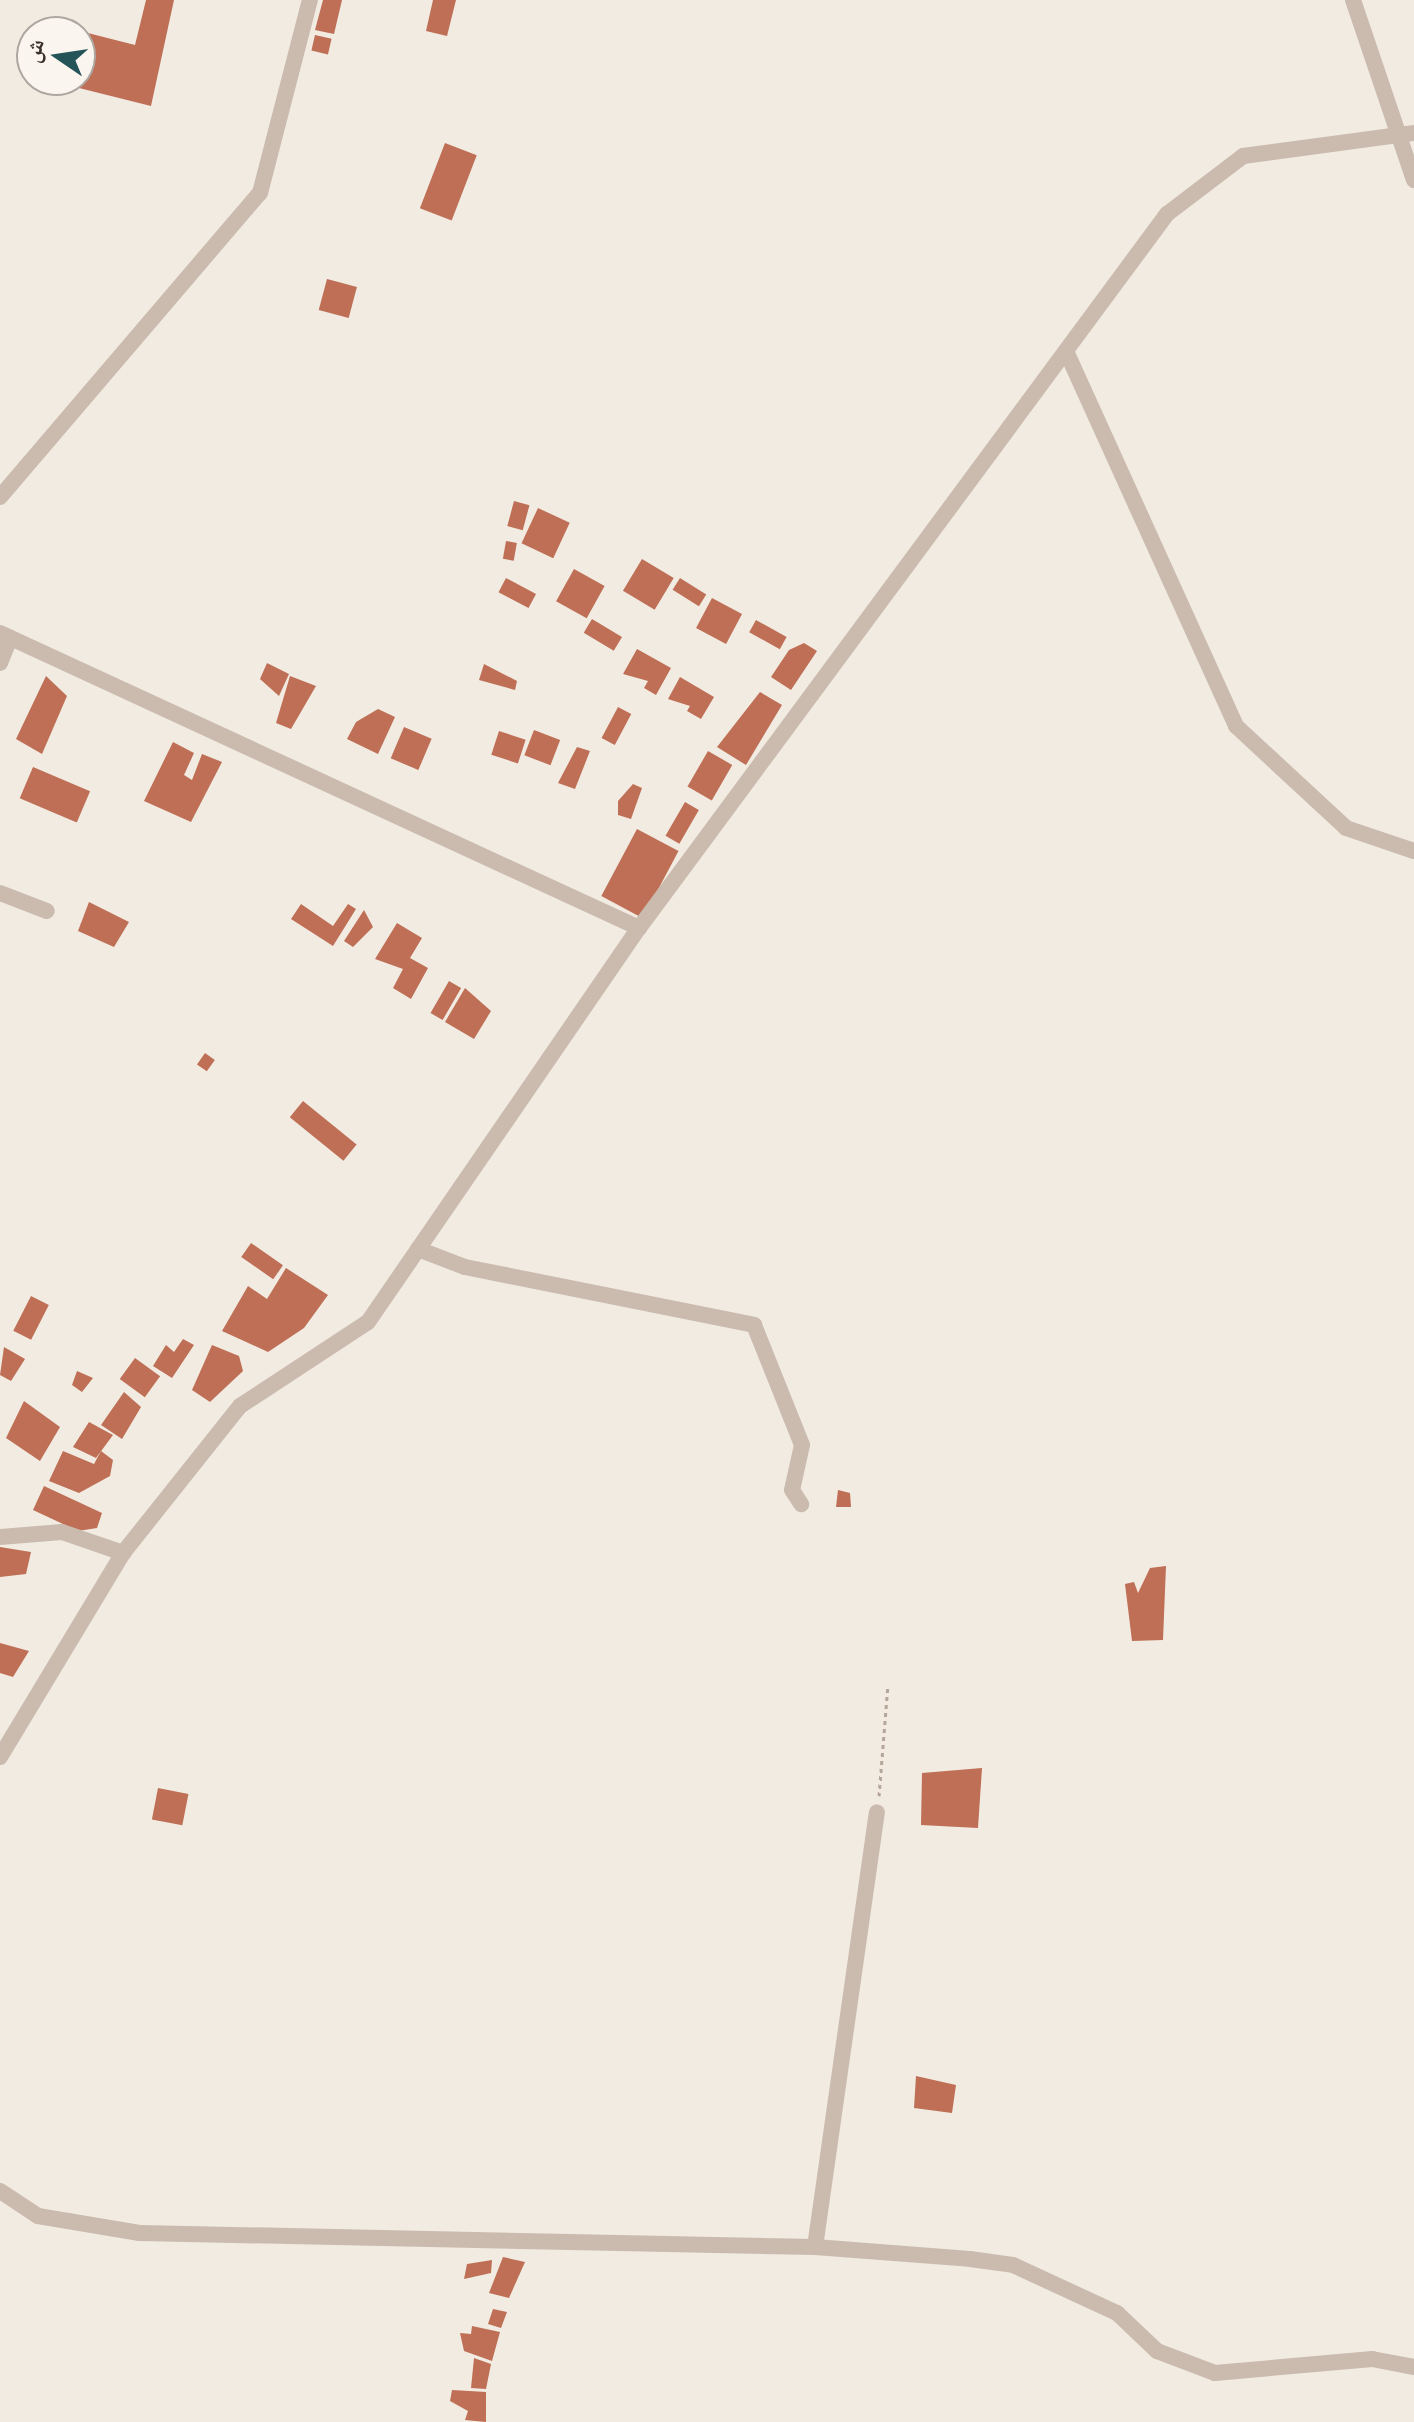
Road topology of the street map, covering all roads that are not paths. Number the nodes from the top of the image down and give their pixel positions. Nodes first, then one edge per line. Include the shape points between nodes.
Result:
1 (310, 0) edge
2 (1353, 0) edge
3 (1406, 133) edge
4 (1414, 180) edge
5 (1066, 351) junction
6 (0, 497) edge
7 (5, 636) edge
8 (0, 663) edge
9 (1414, 851) edge
10 (0, 893) edge
11 (47, 911) dead end
12 (639, 928) junction
13 (418, 1249) junction
14 (801, 1504) dead end
15 (0, 1537) edge
16 (123, 1553) junction
17 (0, 1757) edge
18 (877, 1812) road end
19 (0, 2191) edge
20 (815, 2247) junction
21 (1414, 2367) edge

1 - 6 street via 260,193
2 - 3 street
3 - 4 street
3 - 5 street via 1243,156 1167,214
5 - 9 street via 1236,726 1346,828
5 - 12 street
7 - 8 street
7 - 12 street
10 - 11 street
12 - 13 street
13 - 14 street via 465,1267 754,1325 802,1445 792,1490
13 - 16 street via 368,1322 240,1406
15 - 16 street via 62,1532
16 - 17 street
18 - 20 street
19 - 20 street via 38,2216 140,2233
20 - 21 street via 1013,2265 1117,2313 1157,2351 1215,2373 1372,2359

